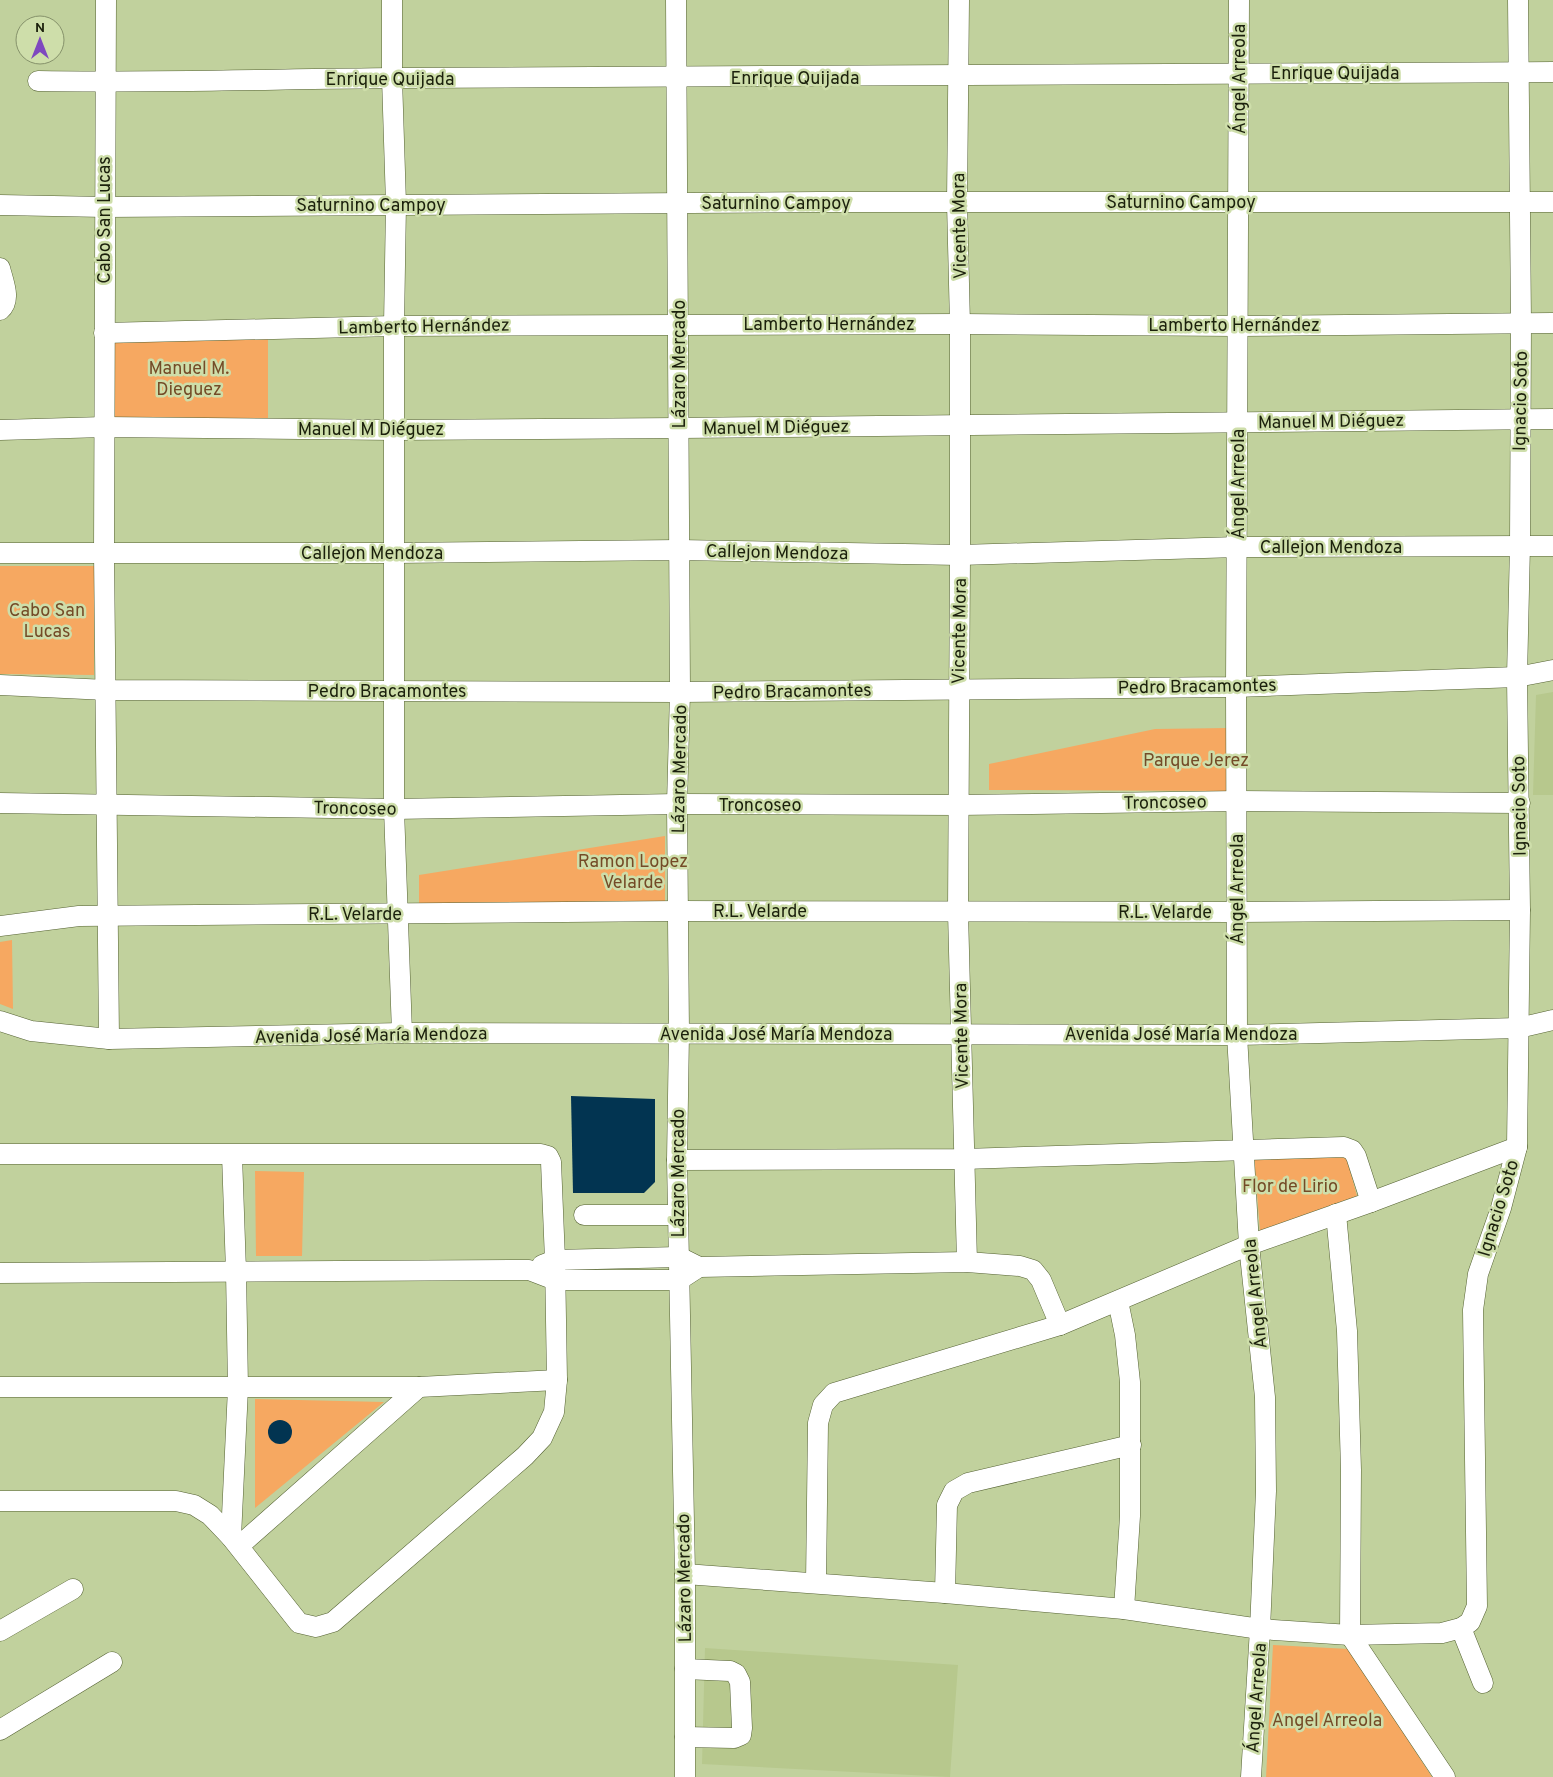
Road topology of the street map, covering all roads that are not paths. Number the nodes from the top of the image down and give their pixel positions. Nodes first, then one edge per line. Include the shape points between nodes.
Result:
1 (106, 0) edge
2 (392, 0) edge
3 (676, 0) edge
4 (959, 0) edge
5 (1239, 0) edge
6 (1518, 0) edge
7 (1519, 72) junction
8 (1553, 72) edge
9 (1239, 74) junction
10 (959, 77) junction
11 (392, 78) junction
12 (676, 78) junction
13 (38, 81) dead end
14 (105, 82) junction
15 (1238, 202) junction
16 (1520, 202) junction
17 (1553, 202) edge
18 (677, 203) junction
19 (957, 203) junction
20 (396, 204) junction
21 (0, 205) edge
22 (105, 207) junction
23 (0, 268) edge
24 (0, 310) edge
25 (1521, 323) junction
26 (1553, 323) edge
27 (678, 324) junction
28 (960, 324) junction
29 (394, 326) junction
30 (1238, 326) junction
31 (104, 332) junction
32 (1519, 418) junction
33 (1553, 419) edge
34 (1238, 422) junction
35 (959, 424) junction
36 (104, 427) junction
37 (679, 428) junction
38 (0, 430) edge
39 (394, 430) junction
40 (1520, 546) junction
41 (1553, 546) edge
42 (1238, 547) junction
43 (680, 550) junction
44 (104, 552) junction
45 (0, 553) edge
46 (395, 553) junction
47 (960, 556) junction
48 (1553, 670) edge
49 (1517, 677) junction
50 (0, 685) edge
51 (1236, 687) junction
52 (959, 689) junction
53 (106, 690) junction
54 (393, 690) junction
55 (680, 692) junction
56 (1238, 801) junction
57 (0, 802) edge
58 (107, 803) junction
59 (1520, 803) junction
60 (677, 804) junction
61 (958, 806) junction
62 (394, 809) junction
63 (678, 910) junction
64 (1520, 910) junction
65 (958, 912) junction
66 (1237, 912) junction
67 (398, 913) junction
68 (108, 915) junction
69 (0, 926) edge
70 (1553, 1020) edge
71 (0, 1021) edge
72 (1519, 1028) junction
73 (402, 1033) junction
74 (679, 1033) junction
75 (961, 1034) junction
76 (1238, 1035) junction
77 (109, 1040) junction
78 (1517, 1147) junction
79 (1244, 1149) junction
80 (0, 1154) edge
81 (232, 1155) junction
82 (964, 1159) junction
83 (678, 1160) junction
84 (1371, 1202) junction
85 (1336, 1214) junction
86 (584, 1215) dead end
87 (678, 1216) junction
88 (1249, 1245) junction
89 (679, 1257) junction
90 (555, 1260) junction
91 (968, 1262) junction
92 (699, 1267) junction
93 (529, 1270) junction
94 (236, 1271) junction
95 (0, 1273) edge
96 (555, 1280) junction
97 (679, 1280) junction
98 (1118, 1301) junction
99 (1060, 1325) junction
100 (557, 1380) junction
101 (0, 1386) edge
102 (419, 1387) junction
103 (238, 1388) junction
104 (1131, 1445) junction
105 (0, 1501) edge
106 (235, 1542) junction
107 (684, 1574) junction
108 (816, 1583) junction
109 (74, 1589) dead end
110 (945, 1592) junction
111 (1124, 1609) junction
112 (1461, 1628) junction
113 (1260, 1629) junction
114 (0, 1631) edge
115 (1350, 1635) junction
116 (112, 1662) dead end
117 (685, 1669) junction
118 (1483, 1683) dead end
119 (0, 1730) edge
120 (685, 1737) junction
121 (685, 1777) edge
122 (1250, 1777) edge
123 (1445, 1777) edge

1 - 14 street, Cabo San Lucas
2 - 11 street
3 - 12 street, Lázaro Mercado
4 - 10 street, Vicente Mora
5 - 9 street, Ángel Arreola
6 - 7 street, Ignacio Soto
7 - 8 street, Enrique Quijada
7 - 9 street, Enrique Quijada
7 - 16 street, Ignacio Soto
9 - 10 street, Enrique Quijada
9 - 15 street, Ángel Arreola
10 - 12 street, Enrique Quijada
10 - 19 street, Vicente Mora
11 - 12 street, Enrique Quijada
11 - 14 street, Enrique Quijada
11 - 20 street
12 - 18 street, Lázaro Mercado
13 - 14 street, Enrique Quijada
14 - 22 street, Cabo San Lucas
15 - 16 street, Saturnino Campoy
15 - 19 street, Saturnino Campoy
15 - 30 street, Ángel Arreola
16 - 17 street, Saturnino Campoy
16 - 25 street, Ignacio Soto
18 - 19 street, Saturnino Campoy
18 - 20 street, Saturnino Campoy
18 - 27 street, Lázaro Mercado
19 - 28 street, Vicente Mora
20 - 22 street, Saturnino Campoy
20 - 29 street
21 - 22 street, Saturnino Campoy
22 - 31 street, Cabo San Lucas
23 - 24 street via 6,295 4,307
25 - 26 street, Lamberto Hernández
25 - 30 street, Lamberto Hernández
25 - 32 street, Ignacio Soto
27 - 28 street, Lamberto Hernández
27 - 29 street, Lamberto Hernández
27 - 37 street, Lázaro Mercado
28 - 30 street, Lamberto Hernández
28 - 35 street, Vicente Mora
29 - 31 street, Lamberto Hernández
29 - 39 street
30 - 34 street, Ángel Arreola
31 - 36 street, Cabo San Lucas
32 - 33 street, Manuel M Diéguez
32 - 34 street, Manuel M Diéguez
32 - 40 street, Ignacio Soto
34 - 35 street, Manuel M Diéguez
34 - 42 street, Ángel Arreola
35 - 37 street, Manuel M Diéguez
35 - 47 street, Vicente Mora
36 - 38 street, Manuel M Diéguez
36 - 39 street, Manuel M Diéguez
36 - 44 street, Cabo San Lucas
37 - 39 street, Manuel M Diéguez
37 - 43 street, Lázaro Mercado
39 - 46 street
40 - 41 street, Callejon Mendoza
40 - 42 street, Callejon Mendoza
40 - 49 street, Ignacio Soto
42 - 47 street, Callejon Mendoza
42 - 51 street, Ángel Arreola
43 - 46 street, Callejon Mendoza
43 - 47 street, Callejon Mendoza
43 - 55 street, Lázaro Mercado
44 - 45 street, Callejon Mendoza
44 - 46 street, Callejon Mendoza
44 - 53 street, Cabo San Lucas
46 - 54 street
47 - 52 street, Vicente Mora
48 - 49 street, Pedro Bracamontes
49 - 51 street, Pedro Bracamontes
49 - 59 street, Ignacio Soto
50 - 53 street, Pedro Bracamontes
51 - 52 street, Pedro Bracamontes
51 - 56 street, Ángel Arreola
52 - 55 street, Pedro Bracamontes
52 - 61 street, Vicente Mora
53 - 54 street, Pedro Bracamontes
53 - 58 street, Cabo San Lucas
54 - 55 street, Pedro Bracamontes
54 - 62 street
55 - 60 street, Lázaro Mercado
56 - 59 street, Troncoseo
56 - 61 street, Troncoseo
56 - 66 street, Ángel Arreola
57 - 58 street, Troncoseo
58 - 62 street, Troncoseo
58 - 68 street, Cabo San Lucas
59 - 64 street, Ignacio Soto
60 - 61 street, Troncoseo
60 - 62 street, Troncoseo
60 - 63 street, Lázaro Mercado
61 - 65 street, Vicente Mora
62 - 67 street
63 - 65 street, R.L. Velarde
63 - 67 street, R.L. Velarde
63 - 74 street, Lázaro Mercado
64 - 66 street, R.L. Velarde
64 - 72 street, Ignacio Soto
65 - 66 street, R.L. Velarde
65 - 75 street, Vicente Mora
66 - 76 street, Ángel Arreola
67 - 68 street, R.L. Velarde
67 - 73 street
68 - 69 street, R.L. Velarde
68 - 77 street, Cabo San Lucas
70 - 72 street, Avenida José María Mendoza
71 - 77 street, Avenida José María Mendoza via 31,1031
72 - 76 street, Avenida José María Mendoza
72 - 78 street, Ignacio Soto
73 - 74 street, Avenida José María Mendoza
73 - 77 street, Avenida José María Mendoza
74 - 75 street, Avenida José María Mendoza
74 - 83 street, Lázaro Mercado
75 - 76 street, Avenida José María Mendoza
75 - 82 street, Vicente Mora
76 - 79 street, Ángel Arreola
78 - 84 street
78 - 112 street, Ignacio Soto via 1501,1208 1478,1274 1473,1310 1477,1606 1470,1622
79 - 82 street
79 - 84 street via 1344,1147 1352,1150
79 - 88 street, Ángel Arreola
80 - 81 street
81 - 90 street via 548,1156 551,1162
81 - 94 street
82 - 83 street
82 - 91 street, Vicente Mora
83 - 87 street, Lázaro Mercado
84 - 85 street
85 - 88 street
85 - 115 street via 1347,1341 1351,1470
86 - 87 street
87 - 89 street, Lázaro Mercado
88 - 98 street
88 - 113 street, Ángel Arreola via 1265,1397 1266,1491
89 - 90 street
89 - 92 street
89 - 97 street, Lázaro Mercado
90 - 93 street
90 - 96 street
91 - 92 street
91 - 99 street via 1034,1270
92 - 97 street
93 - 94 street
93 - 96 street
94 - 95 street
94 - 103 street
96 - 97 street
96 - 100 street
97 - 107 street, Lázaro Mercado
98 - 99 street
98 - 104 street via 1130,1382
99 - 108 street via 834,1394 823,1405 818,1423
100 - 102 street
100 - 106 street via 554,1412 542,1438 333,1622 316,1627 299,1623
101 - 103 street
102 - 103 street
102 - 106 street
103 - 106 street
104 - 110 street via 968,1483 954,1491 946,1506
104 - 111 street
105 - 106 street via 176,1501 194,1505 210,1515
107 - 108 street
107 - 117 street, Lázaro Mercado
108 - 110 street
109 - 114 street
110 - 111 street
111 - 113 street
112 - 115 street via 1442,1633
112 - 118 street
113 - 115 street
113 - 122 street, Ángel Arreola
115 - 123 street
116 - 119 street
117 - 120 street, Lázaro Mercado
117 - 120 street via 736,1674 740,1682 742,1728 740,1735 734,1738
120 - 121 street, Lázaro Mercado

